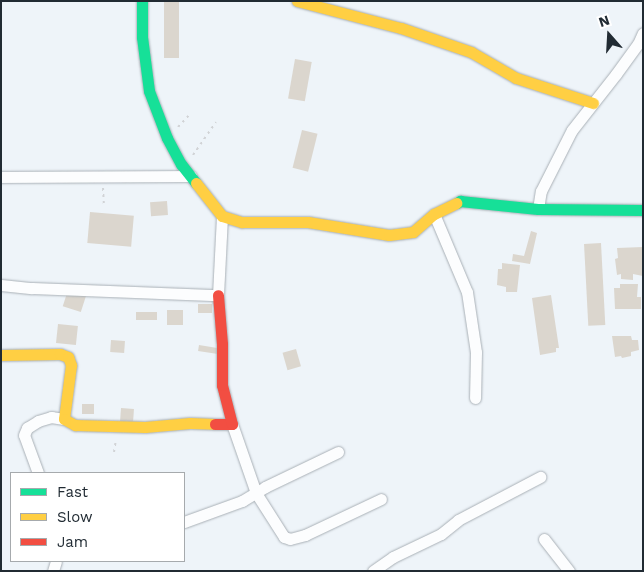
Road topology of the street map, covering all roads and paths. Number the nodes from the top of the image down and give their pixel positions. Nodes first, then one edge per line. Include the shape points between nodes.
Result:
1 (142, 1) edge
2 (297, 1) edge
3 (643, 34) edge
4 (593, 103) junction
5 (190, 113) dead end
6 (216, 122) dead end
7 (167, 138) junction
8 (181, 164) junction
9 (103, 176) junction
10 (191, 176) junction
11 (1, 177) edge
12 (104, 207) dead end
13 (538, 209) junction
14 (643, 210) edge
15 (434, 214) junction
16 (222, 216) junction
17 (1, 285) edge
18 (218, 295) junction
19 (1, 355) edge
20 (475, 398) dead end
21 (64, 419) junction
22 (232, 424) junction
23 (338, 452) dead end
24 (38, 472) edge
25 (540, 476) dead end
26 (256, 493) junction
27 (381, 499) dead end
28 (185, 522) edge
29 (544, 539) dead end
30 (373, 571) edge
31 (569, 571) edge

1 - 7 street via 141,30 149,91
2 - 4 street via 410,31 471,52 525,82
3 - 4 street
4 - 13 street via 557,156 541,191
5 - 7 path
6 - 8 path via 195,153
7 - 8 street
8 - 10 street
9 - 10 street
9 - 11 street
9 - 12 path
10 - 16 street
13 - 14 street
13 - 15 street via 460,201
15 - 16 street via 413,232 389,235 308,222 242,222
15 - 20 street via 467,292 476,352
16 - 18 street
17 - 18 street
18 - 22 street via 222,384
19 - 21 street via 60,354 68,357 71,365
21 - 22 street via 75,426
21 - 24 street via 51,417 27,428 24,435
22 - 26 street
23 - 26 street
25 - 30 street
26 - 27 street via 282,534 290,539
26 - 28 street
29 - 31 street

